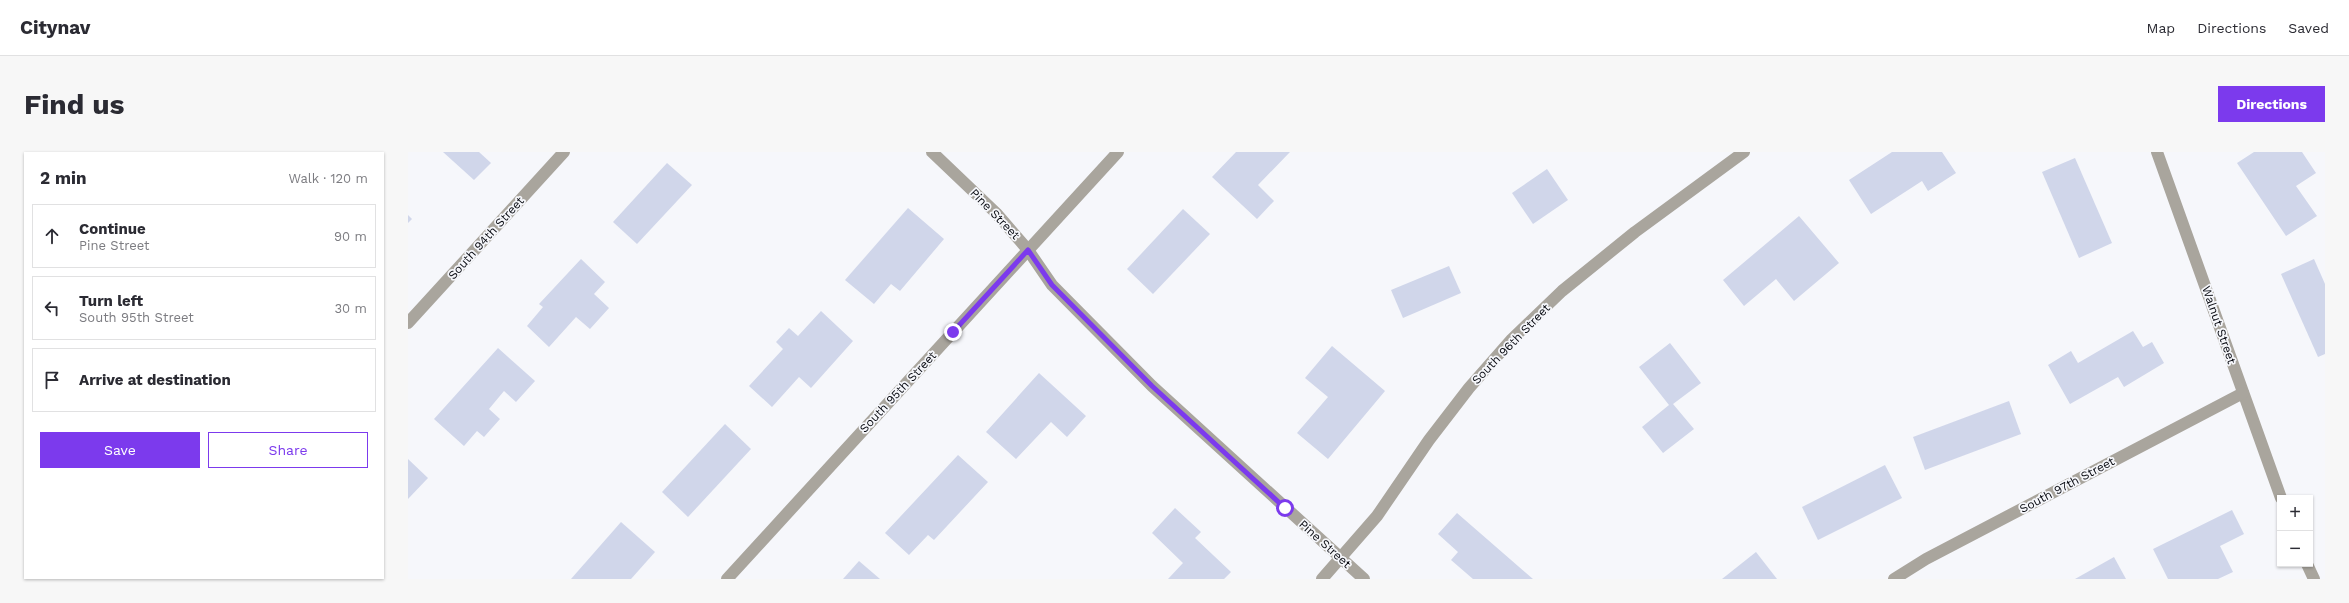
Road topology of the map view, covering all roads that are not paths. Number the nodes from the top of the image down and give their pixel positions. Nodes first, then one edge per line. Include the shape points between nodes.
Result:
1 (564, 152) edge
2 (932, 152) edge
3 (1118, 152) edge
4 (1744, 152) edge
5 (2157, 152) edge
6 (1028, 250) junction
7 (408, 323) edge
8 (2243, 393) junction
9 (2280, 495) edge
10 (1341, 559) junction
11 (2308, 567) edge
12 (727, 579) edge
13 (1322, 579) edge
14 (1364, 579) edge
15 (1894, 579) edge
16 (2314, 579) edge

1 - 7 street, South 94th Street
2 - 6 street, Pine Street via 996,212
3 - 6 street, South 95th Street
4 - 10 street, South 96th Street via 1635,232 1562,291 1512,339 1469,388 1429,440 1377,516
5 - 8 street, Walnut Street
6 - 10 street, Pine Street via 1052,285 1152,386
6 - 12 street, South 95th Street
8 - 9 street, Walnut Street
8 - 15 street, South 97th Street via 1926,559
10 - 13 street, South 96th Street
10 - 14 street, Pine Street
11 - 16 street

